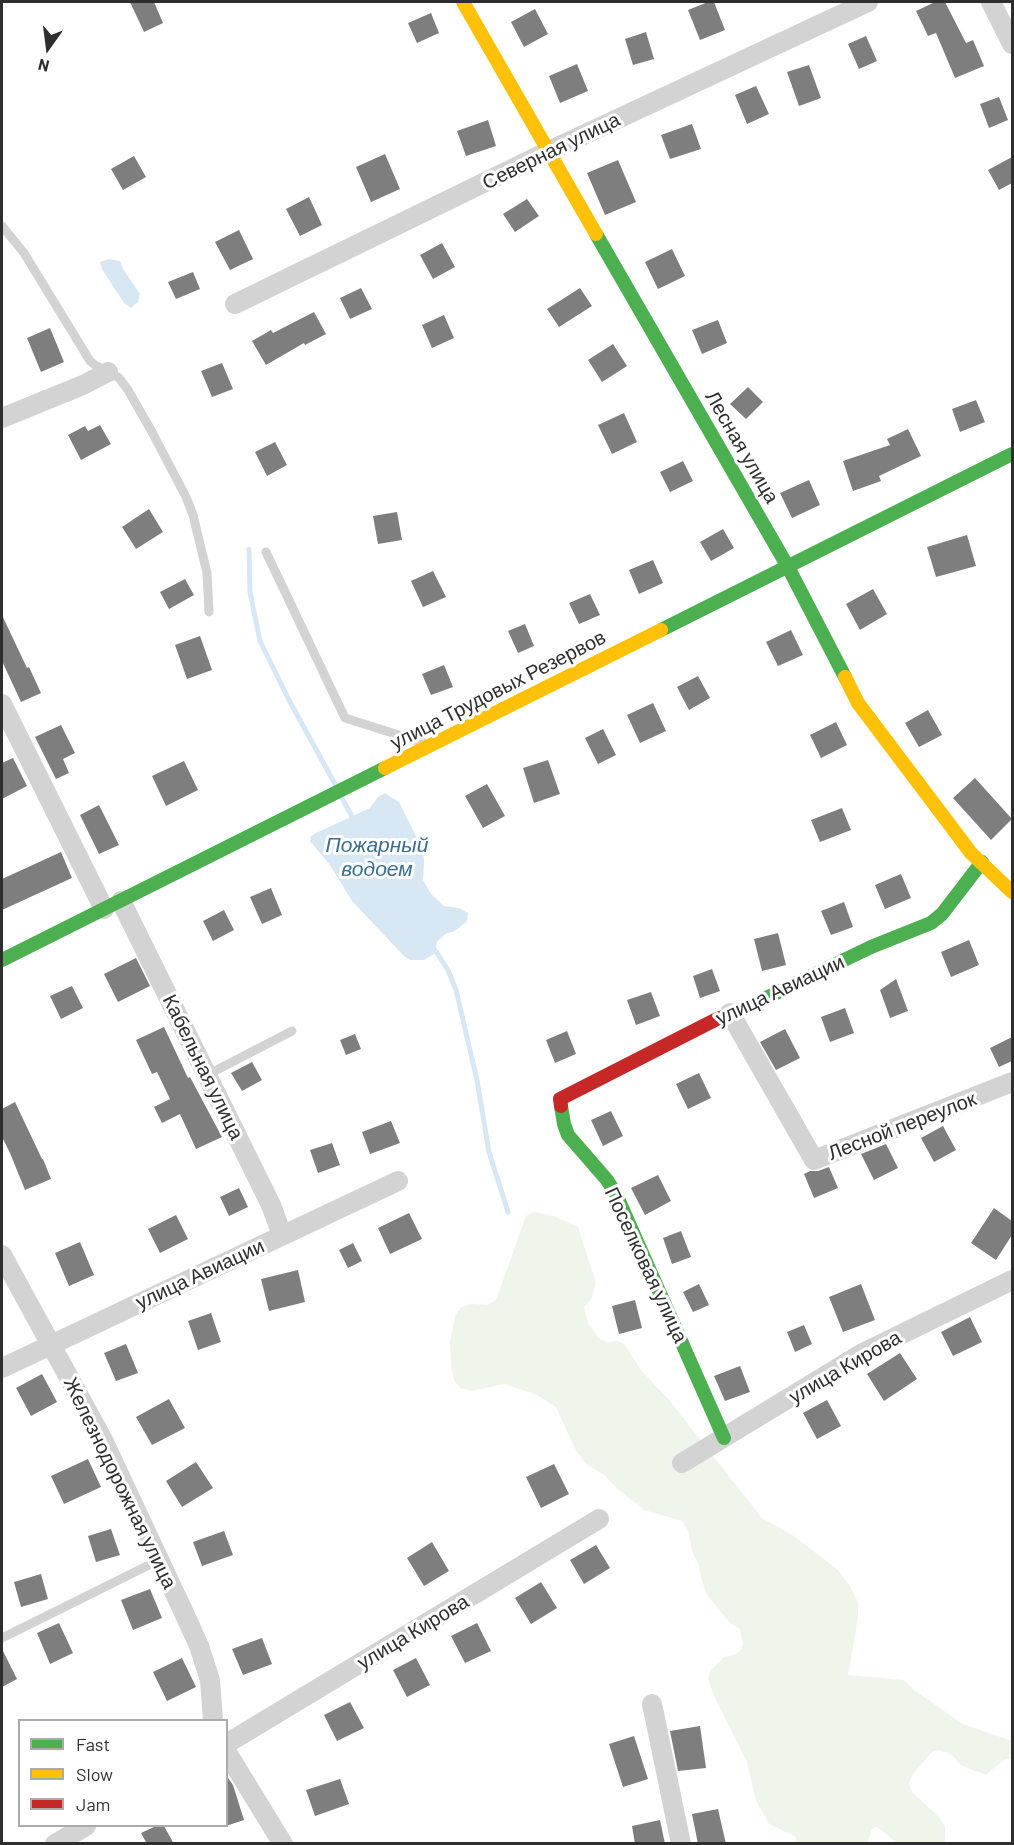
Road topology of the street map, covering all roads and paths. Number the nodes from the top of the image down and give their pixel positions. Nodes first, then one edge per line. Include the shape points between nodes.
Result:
1 (463, 2) edge
2 (868, 2) edge
3 (991, 2) edge
4 (1012, 44) edge
5 (549, 151) junction
6 (2, 226) edge
7 (235, 304) dead end
8 (108, 372) junction
9 (2, 418) edge
10 (1012, 454) edge
11 (266, 552) dead end
12 (788, 567) junction
13 (209, 612) dead end
14 (2, 704) edge
15 (432, 745) junction
16 (982, 862) junction
17 (1012, 892) edge
18 (112, 905) junction
19 (2, 960) edge
20 (730, 1013) junction
21 (292, 1031) dead end
22 (207, 1075) junction
23 (1012, 1082) edge
24 (560, 1099) joint
25 (399, 1180) dead end
26 (282, 1235) junction
27 (2, 1255) edge
28 (1012, 1280) edge
29 (50, 1344) junction
30 (2, 1368) edge
31 (724, 1438) junction
32 (682, 1464) dead end
33 (599, 1519) dead end
34 (159, 1560) junction
35 (2, 1638) edge
36 (652, 1704) dead end
37 (213, 1719) edge
38 (228, 1743) edge
39 (228, 1754) edge
40 (84, 1827) edge
41 (55, 1844) edge
42 (283, 1844) edge
43 (681, 1844) edge

1 - 5 street, Лесная улица
2 - 5 street, Северная улица
3 - 4 street
5 - 7 street, Северная улица
5 - 12 street, Лесная улица
6 - 8 lane via 24,253 90,361
8 - 9 street
8 - 13 lane via 128,390 186,497 207,573
10 - 12 street, улица Трудовых Резервов
11 - 15 lane via 345,718
12 - 15 street, улица Трудовых Резервов
12 - 16 street, Лесная улица via 858,703 971,853
14 - 18 street, Кабельная улица
15 - 18 street, улица Трудовых Резервов
16 - 17 street, Лесная улица
16 - 20 street, улица Авиации via 931,923
18 - 19 street, улица Трудовых Резервов
18 - 22 street, Кабельная улица
20 - 23 street, Лесной переулок via 814,1160
20 - 24 street, улица Авиации
21 - 22 lane
22 - 26 street, Кабельная улица
24 - 31 street, Поселковая улица via 568,1135 616,1194
25 - 26 street, улица Авиации
26 - 29 street, улица Авиации
27 - 29 street, Железнодорожная улица
28 - 31 street, улица Кирова via 861,1354
29 - 30 street, улица Авиации
29 - 34 street, Железнодорожная улица via 103,1440
31 - 32 street, улица Кирова
33 - 38 street, улица Кирова
34 - 35 lane
34 - 37 street, Железнодорожная улица via 199,1646 210,1680
36 - 43 street
39 - 42 street
40 - 41 street

